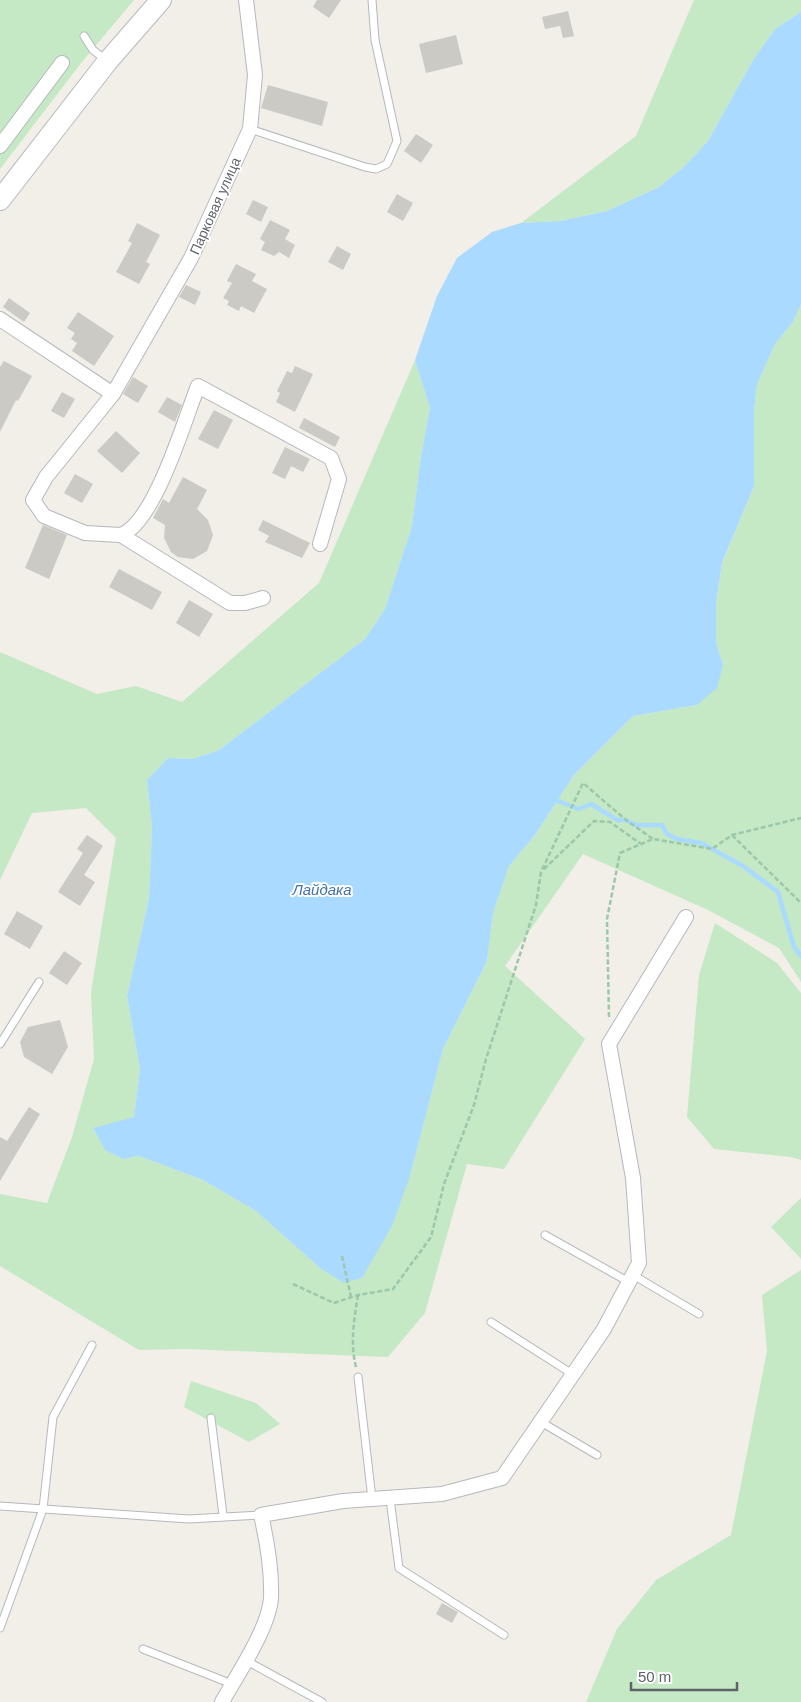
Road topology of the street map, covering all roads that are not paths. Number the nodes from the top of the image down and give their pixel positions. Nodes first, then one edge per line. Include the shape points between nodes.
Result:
1 (161, 0) edge
2 (246, 0) edge
3 (372, 0) edge
4 (84, 36) dead end
5 (107, 62) junction
6 (62, 63) dead end
7 (250, 129) junction
8 (0, 146) edge
9 (0, 200) edge
10 (0, 319) edge
11 (113, 394) junction
12 (120, 534) junction
13 (320, 544) dead end
14 (262, 598) dead end
15 (686, 917) dead end
16 (39, 982) dead end
17 (0, 1044) edge
18 (545, 1235) dead end
19 (631, 1278) junction
20 (699, 1314) dead end
21 (491, 1322) dead end
22 (92, 1345) dead end
23 (575, 1375) junction
24 (358, 1377) road end
25 (211, 1418) dead end
26 (541, 1422) junction
27 (598, 1455) dead end
28 (372, 1499) junction
29 (390, 1499) junction
30 (0, 1506) edge
31 (43, 1509) junction
32 (223, 1515) junction
33 (262, 1515) junction
34 (0, 1628) edge
35 (504, 1635) dead end
36 (143, 1649) dead end
37 (245, 1660) junction
38 (232, 1684) junction
39 (222, 1702) edge
40 (322, 1702) edge

1 - 5 main road
2 - 7 street, Парковая улица via 255,75
3 - 7 lane via 375,40 397,140 387,164 376,169 365,167
4 - 5 lane via 93,50
5 - 9 main road
6 - 8 street
7 - 11 street, Парковая улица via 192,258
10 - 11 street
11 - 12 street, Парковая улица via 46,478 33,500 44,516 85,533
12 - 13 street via 130,531 154,499 198,386 331,458 339,478
12 - 14 street via 230,603
15 - 19 street via 609,1044 632,1178 639,1263
16 - 17 lane
18 - 19 lane
19 - 20 lane
19 - 23 street
21 - 23 lane
22 - 31 lane via 53,1417
23 - 26 street
24 - 28 lane
25 - 32 lane
26 - 27 lane
26 - 29 street via 502,1478 442,1494
28 - 29 street
28 - 33 street
29 - 35 lane via 399,1568
30 - 31 lane
31 - 32 lane via 189,1519
31 - 34 lane
32 - 33 lane
33 - 37 street via 271,1599 265,1624
36 - 38 lane
37 - 38 street
37 - 40 lane
38 - 39 street

